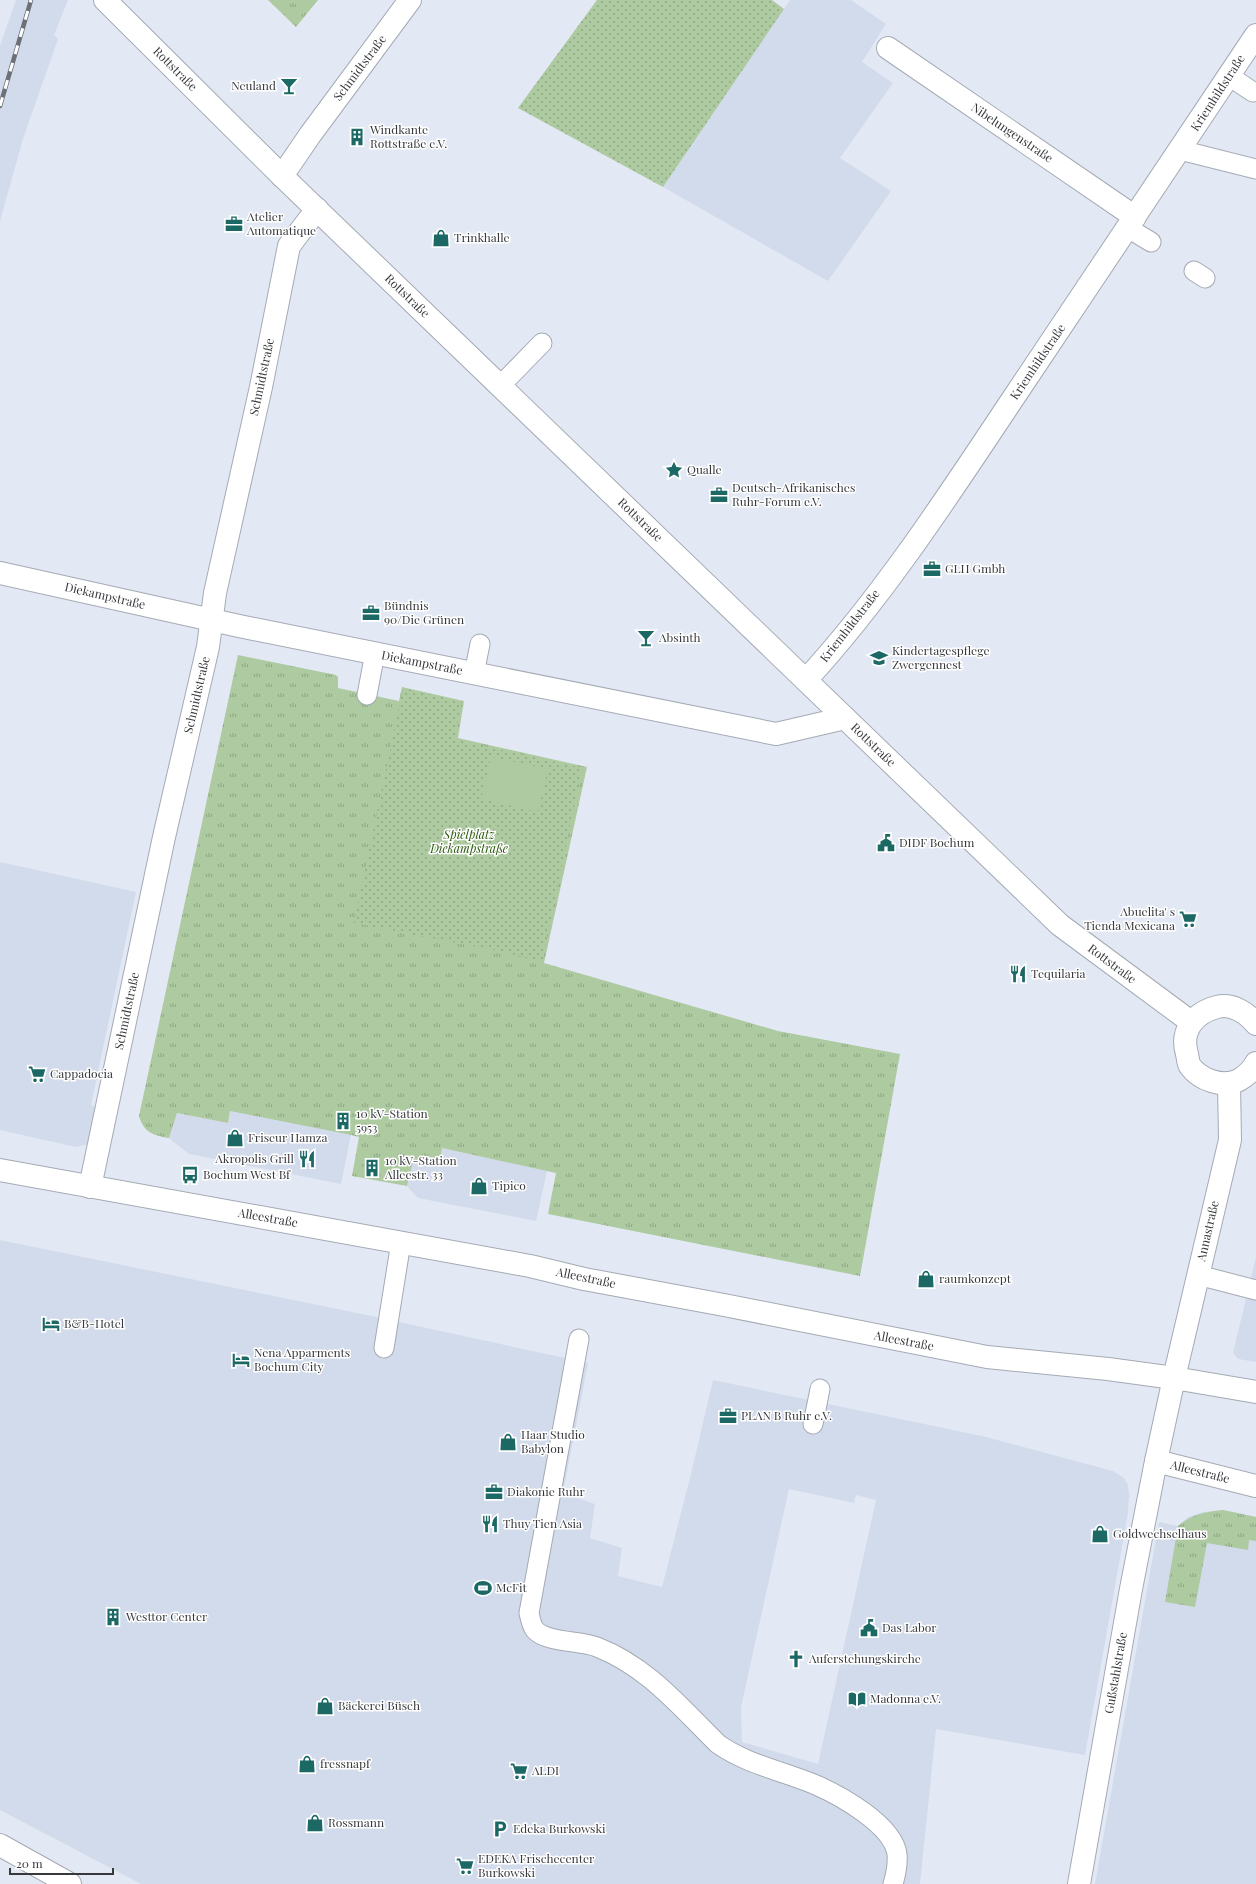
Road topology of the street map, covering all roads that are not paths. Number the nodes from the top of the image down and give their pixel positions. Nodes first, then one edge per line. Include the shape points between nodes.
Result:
1 (105, 0) edge
2 (410, 0) edge
3 (1256, 35) edge
4 (888, 48) dead end
5 (1229, 76) junction
6 (1253, 92) dead end
7 (1180, 150) junction
8 (1256, 169) edge
9 (282, 176) junction
10 (317, 209) junction
11 (1132, 223) junction
12 (1151, 242) dead end
13 (542, 343) dead end
14 (500, 386) junction
15 (0, 573) edge
16 (211, 620) junction
17 (480, 644) dead end
18 (375, 653) junction
19 (474, 674) junction
20 (806, 680) junction
21 (367, 695) dead end
22 (845, 718) junction
23 (1255, 1016) edge
24 (1191, 1022) junction
25 (1255, 1068) edge
26 (1229, 1083) junction
27 (0, 1170) edge
28 (90, 1187) junction
29 (401, 1242) junction
30 (1198, 1275) junction
31 (1256, 1290) edge
32 (579, 1339) dead end
33 (384, 1348) dead end
34 (1174, 1378) junction
35 (820, 1389) dead end
36 (1256, 1392) edge
37 (812, 1424) dead end
38 (1156, 1461) junction
39 (1256, 1486) edge
40 (0, 1845) edge
41 (70, 1884) edge
42 (893, 1884) edge
43 (1079, 1884) edge

1 - 9 street, Rottstraße
2 - 9 street, Schmidtstraße
3 - 5 street, Kriemhildstraße
4 - 11 street, Nibelungenstraße
5 - 6 lane
5 - 7 street, Kriemhildstraße
7 - 8 lane
7 - 11 street, Kriemhildstraße
9 - 10 street, Rottstraße
10 - 14 street, Rottstraße
10 - 16 street, Schmidtstraße via 289,246
11 - 12 lane
11 - 20 street, Kriemhildstraße via 911,546 840,643
13 - 14 lane
14 - 20 street, Rottstraße
15 - 16 street, Diekampstraße
16 - 18 street, Diekampstraße
16 - 28 street, Schmidtstraße via 208,647 164,836
17 - 19 lane
18 - 19 street, Diekampstraße
18 - 21 lane
19 - 22 street, Diekampstraße via 776,734
20 - 22 street, Rottstraße
22 - 24 street, Rottstraße via 1060,925
23 - 24 street via 1221,1006 1205,1010
24 - 26 street via 1184,1046 1190,1065 1201,1076 1215,1082
25 - 26 street
26 - 30 street, Annastraße via 1230,1140
27 - 28 street, Alleestraße
28 - 29 street, Alleestraße
29 - 33 lane
29 - 34 street, Alleestraße via 987,1357
30 - 31 lane
30 - 34 street, Annastraße
32 - 42 lane via 529,1613 535,1629 544,1636 595,1646 619,1657 661,1686 727,1751 743,1760 816,1785 857,1808 881,1826 891,1839 896,1853 897,1870
34 - 36 street, Alleestraße
34 - 38 street, Alleestraße
35 - 37 lane
38 - 39 street, Alleestraße
38 - 43 street, Gußstahlstraße
40 - 41 street

